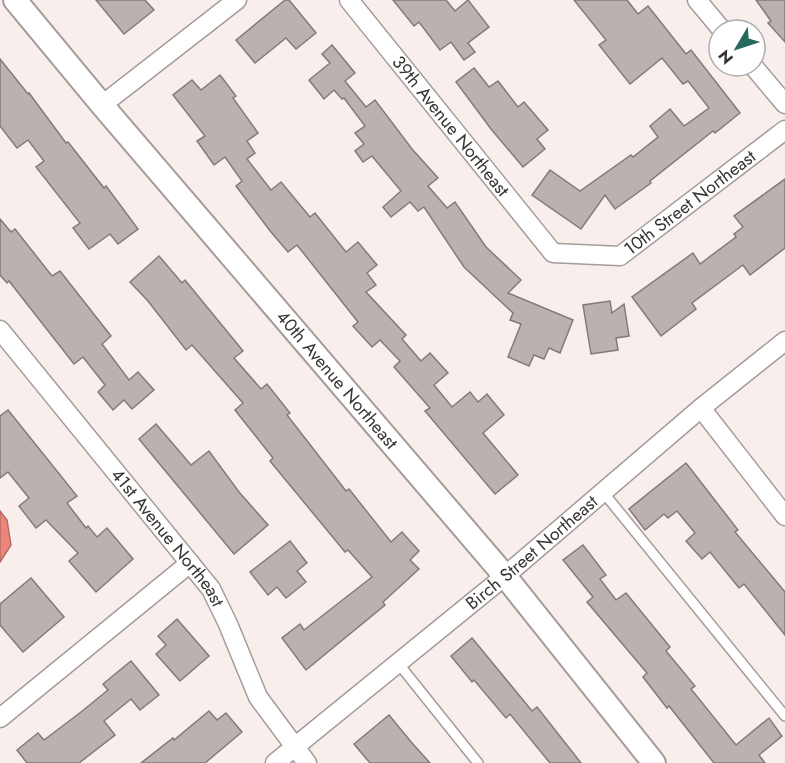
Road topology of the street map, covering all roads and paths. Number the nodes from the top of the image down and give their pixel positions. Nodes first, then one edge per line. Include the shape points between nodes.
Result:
1 (15, 0) edge
2 (237, 0) edge
3 (349, 0) edge
4 (697, 0) edge
5 (713, 18) edge
6 (763, 78) edge
7 (785, 104) edge
8 (102, 105) junction
9 (785, 130) edge
10 (554, 253) joint
11 (0, 330) edge
12 (785, 341) edge
13 (701, 408) junction
14 (603, 492) junction
15 (785, 516) edge
16 (190, 562) junction
17 (505, 576) junction
18 (398, 663) junction
19 (785, 716) edge
20 (0, 718) edge
21 (294, 747) junction
22 (275, 763) edge
23 (307, 763) edge
24 (478, 763) edge
25 (654, 763) edge

1 - 8 street, 40th Avenue Northeast
2 - 8 street
3 - 10 street, 39th Avenue Northeast
4 - 5 street
6 - 7 street
8 - 17 street, 40th Avenue Northeast
9 - 10 street, 10th Street Northeast via 620,256
11 - 16 street, 41st Avenue Northeast
12 - 13 street, Birch Street Northeast
13 - 14 street, Birch Street Northeast
13 - 15 street
14 - 17 street, Birch Street Northeast
14 - 19 lane
16 - 20 street
16 - 21 street, 41st Avenue Northeast via 211,589 258,697
17 - 18 street, Birch Street Northeast
17 - 25 street, 40th Avenue Northeast
18 - 21 street, Birch Street Northeast
18 - 24 lane
21 - 22 street, Birch Street Northeast
21 - 23 street, 41st Avenue Northeast

